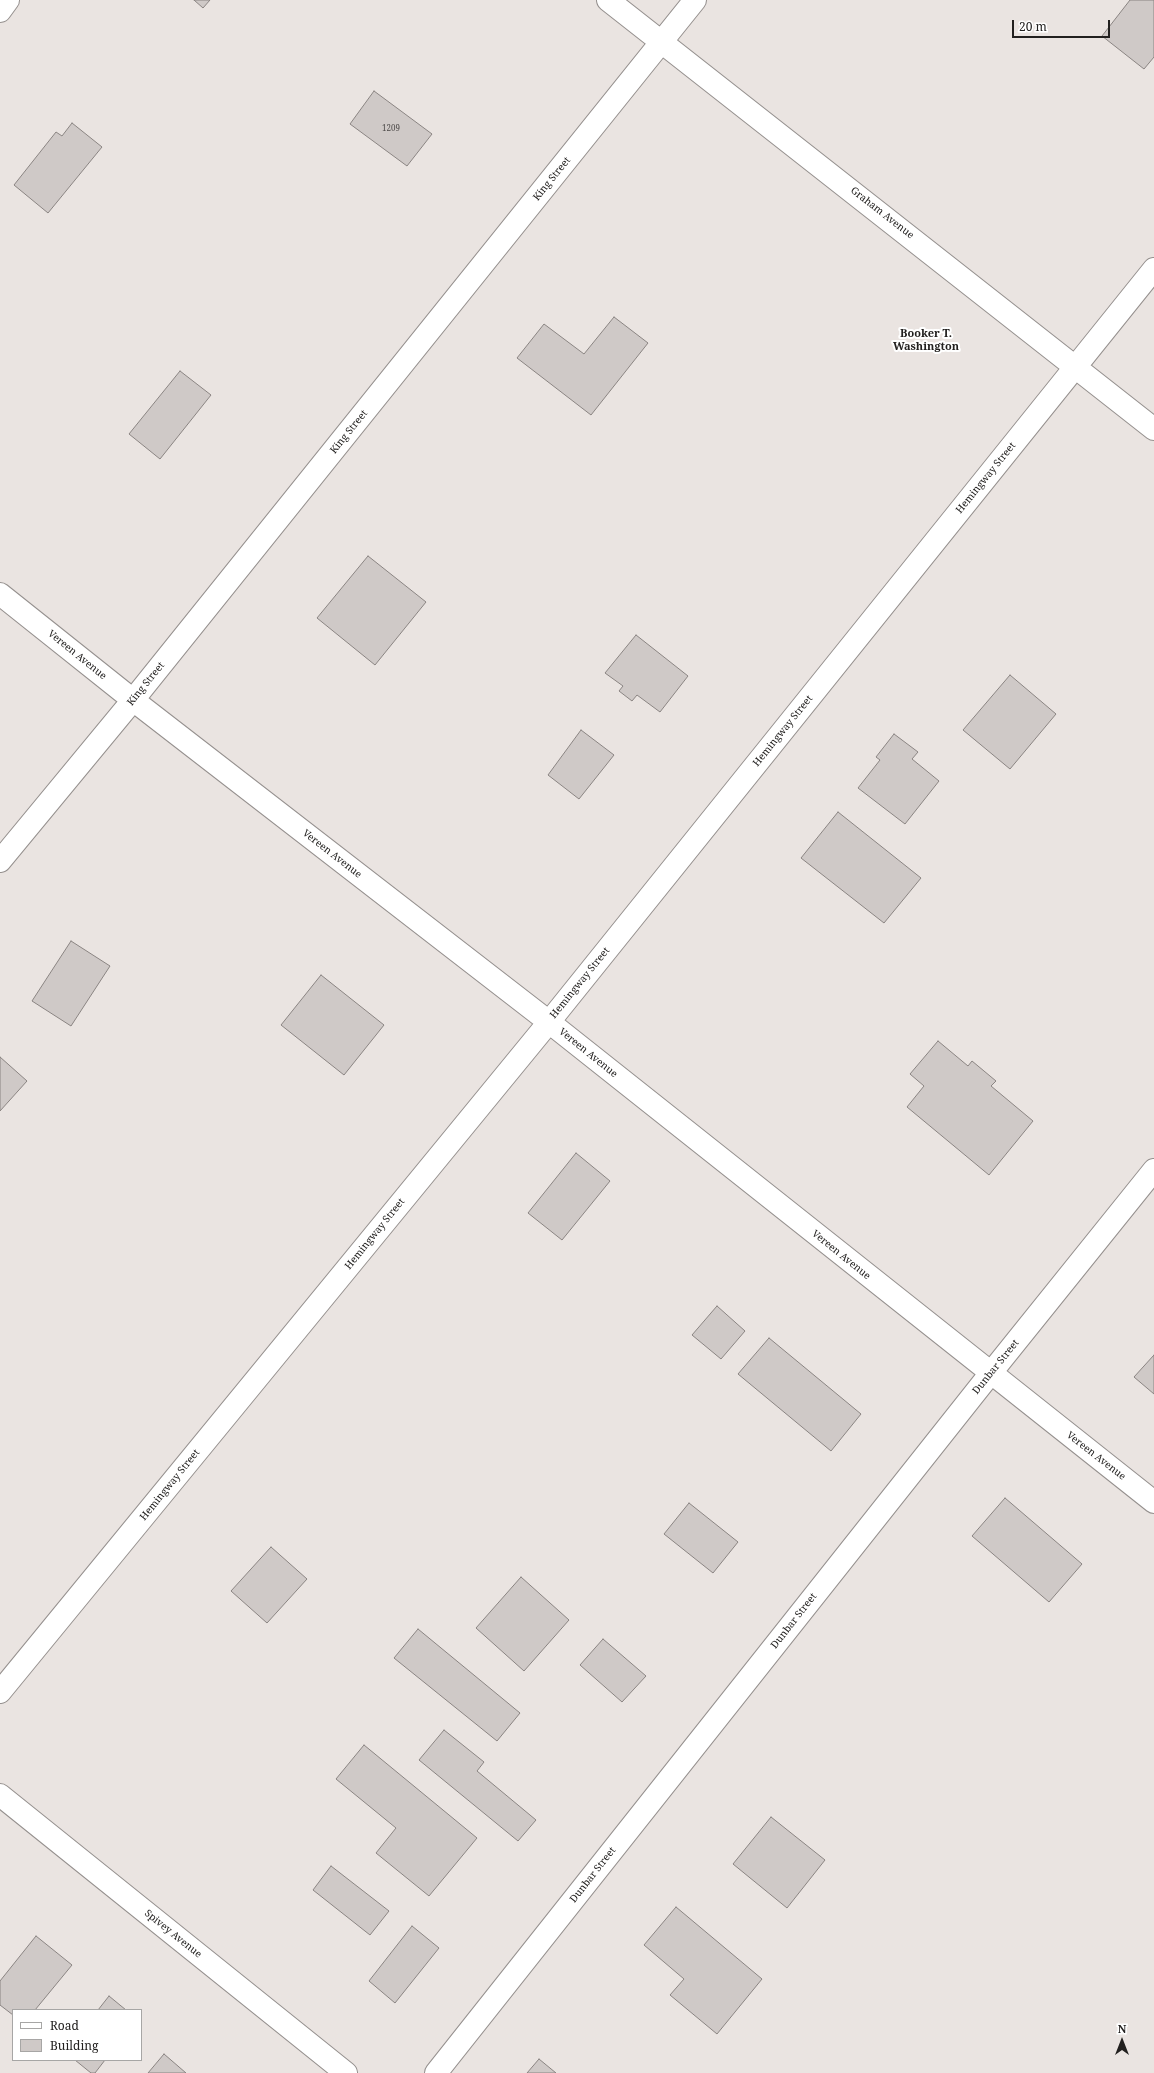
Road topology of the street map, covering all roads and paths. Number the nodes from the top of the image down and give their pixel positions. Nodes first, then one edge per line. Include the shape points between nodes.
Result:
1 (8, 0) edge
2 (608, 0) edge
3 (695, 0) edge
4 (0, 11) edge
5 (662, 43) junction
6 (1154, 269) edge
7 (1076, 366) junction
8 (1154, 429) edge
9 (0, 594) edge
10 (134, 700) junction
11 (0, 861) edge
12 (549, 1022) junction
13 (1154, 1170) edge
14 (990, 1374) junction
15 (1154, 1502) edge
16 (0, 1692) edge
17 (0, 1795) edge
18 (346, 2073) edge
19 (436, 2073) edge

1 - 4 street
2 - 5 street, Graham Avenue
3 - 5 street, King Street
5 - 7 street, Graham Avenue
5 - 10 street, King Street
6 - 7 street, Hemingway Street
7 - 8 street, Graham Avenue
7 - 12 street, Hemingway Street
9 - 10 street, Vereen Avenue
10 - 11 street, King Street
10 - 12 street, Vereen Avenue
12 - 14 street, Vereen Avenue
12 - 16 street, Hemingway Street
13 - 14 street, Dunbar Street
14 - 15 street, Vereen Avenue
14 - 19 street, Dunbar Street
17 - 18 street, Spivey Avenue

